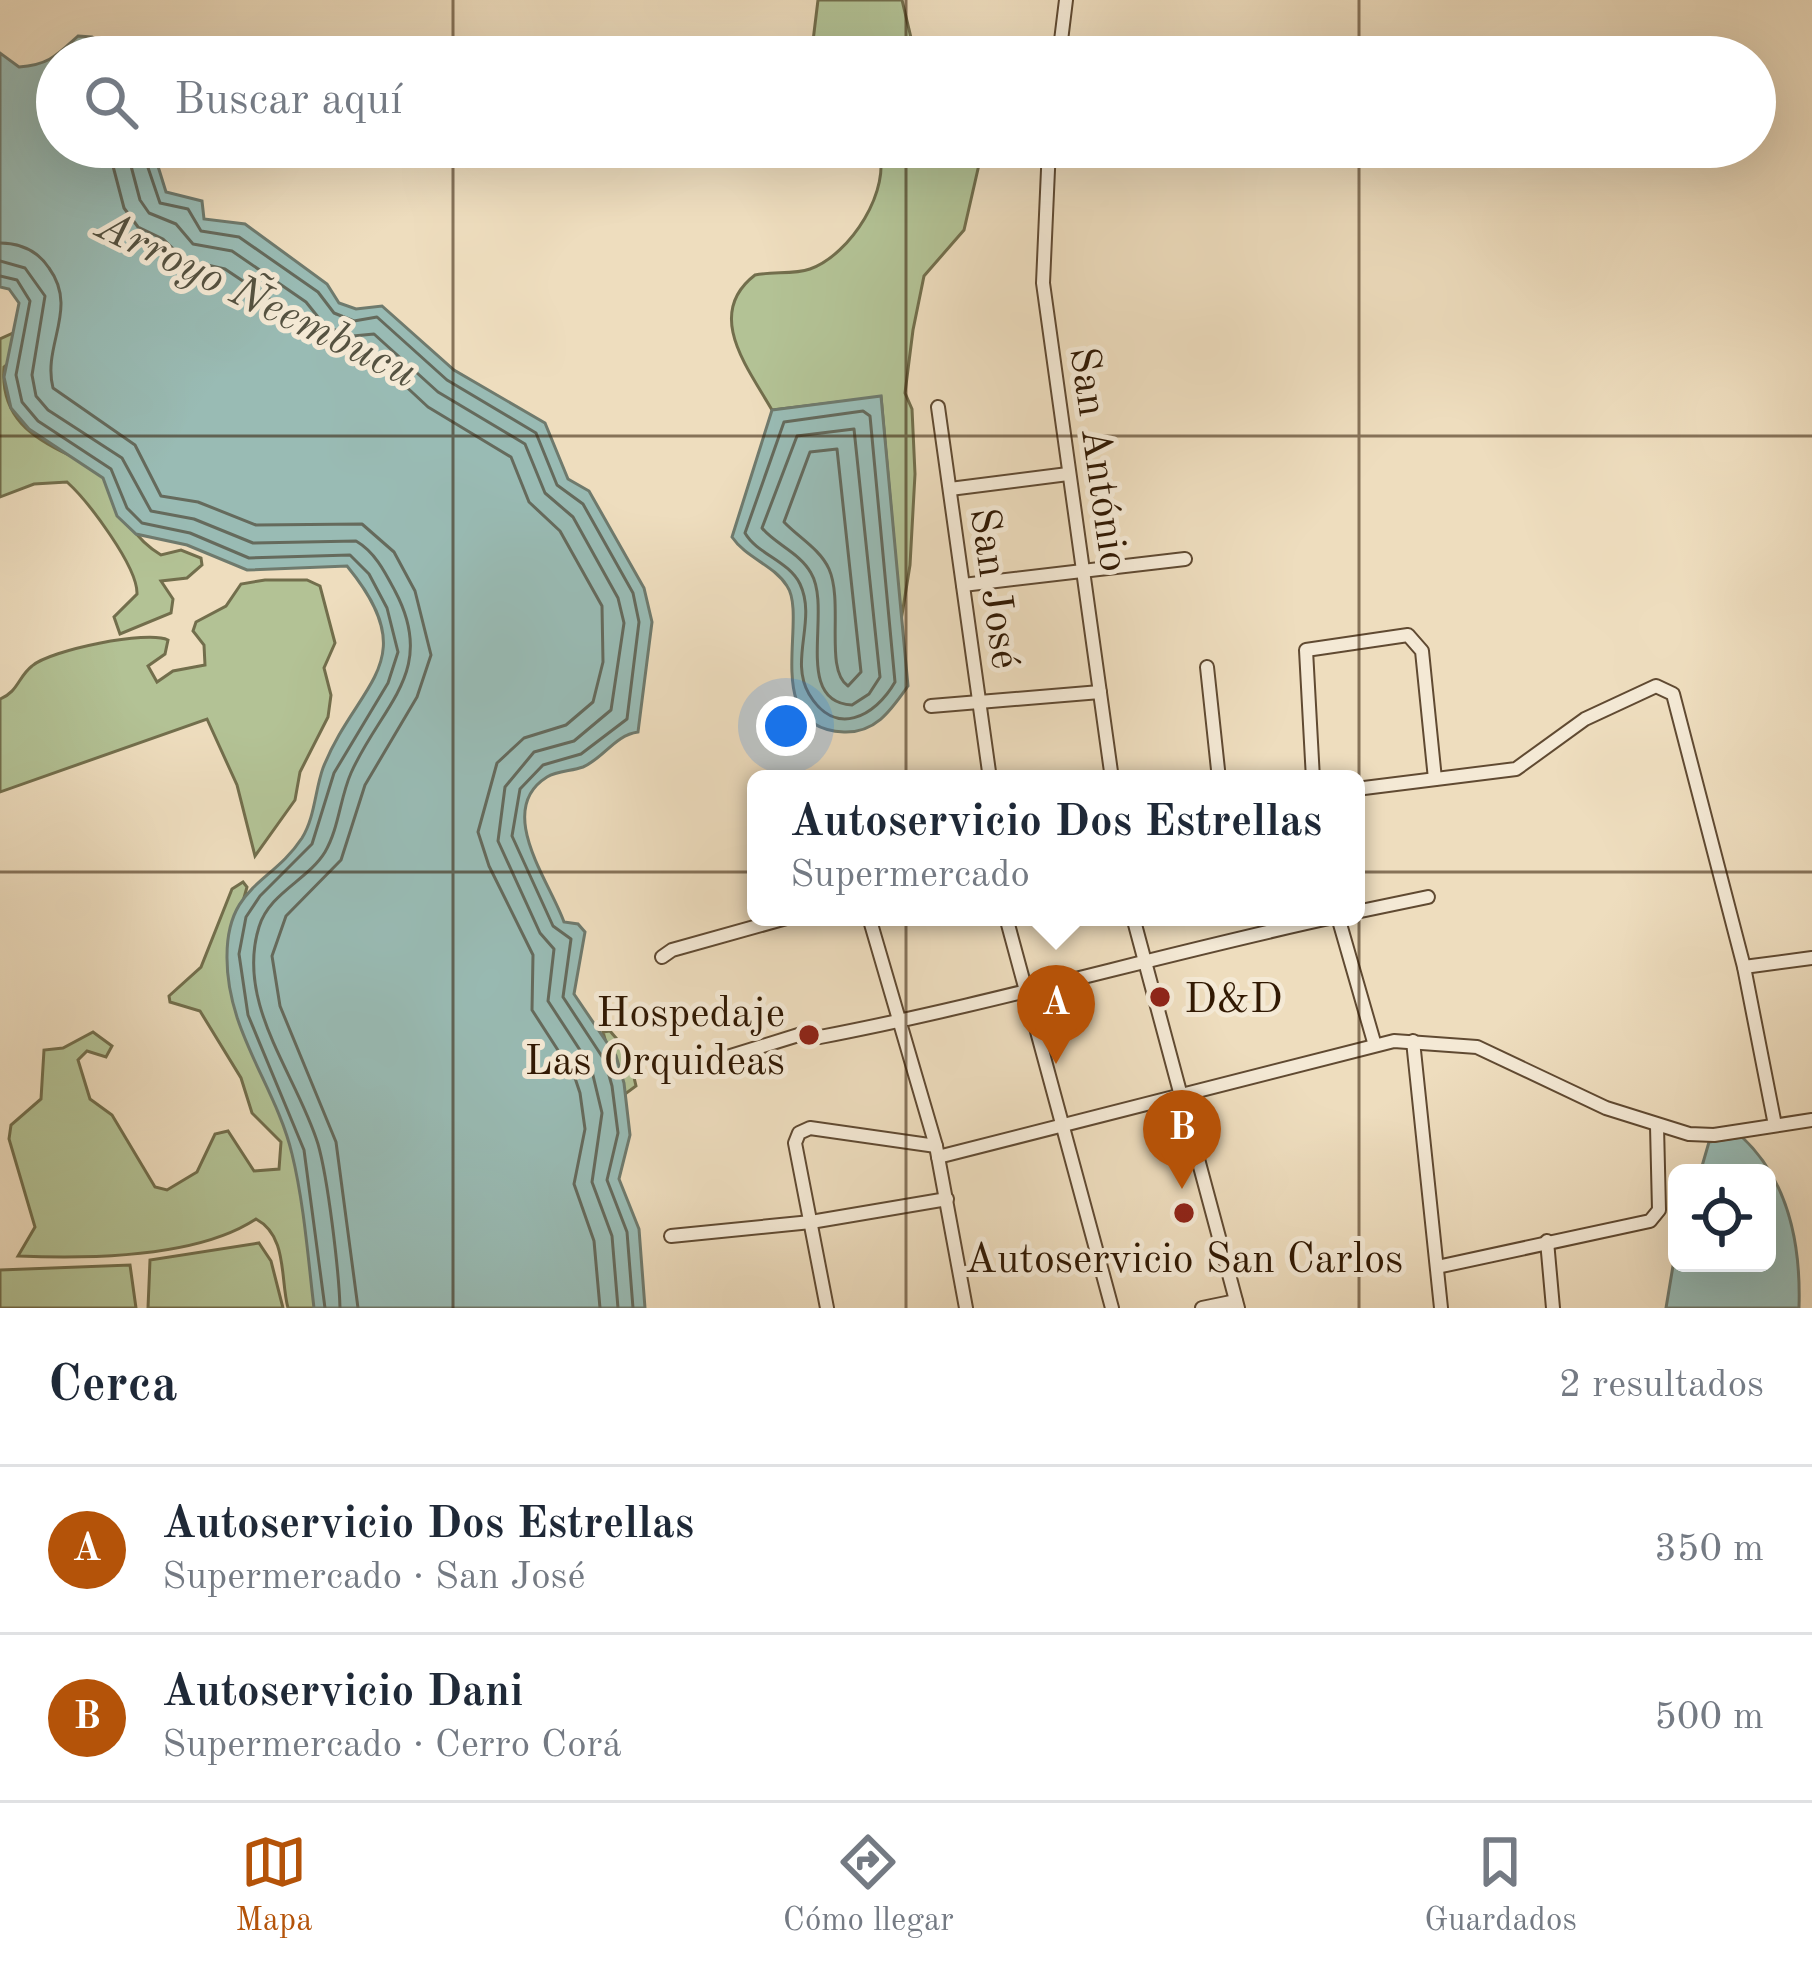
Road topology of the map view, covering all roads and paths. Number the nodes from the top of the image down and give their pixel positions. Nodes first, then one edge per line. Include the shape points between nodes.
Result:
1 (1066, 0) edge
2 (1062, 36) edge
3 (1047, 168) edge
4 (938, 407) dead end
5 (1068, 474) junction
6 (950, 489) junction
7 (1185, 559) dead end
8 (1084, 572) junction
9 (963, 585) junction
10 (1207, 668) dead end
11 (1100, 692) junction
12 (980, 701) junction
13 (931, 706) dead end
14 (989, 770) edge
15 (1111, 770) edge
16 (1218, 770) edge
17 (1313, 770) edge
18 (1435, 779) junction
19 (1365, 788) edge
20 (1428, 897) dead end
21 (1365, 910) edge
22 (758, 926) edge
23 (872, 926) edge
24 (1008, 926) edge
25 (1134, 926) edge
26 (1294, 926) edge
27 (1339, 926) edge
28 (662, 958) dead end
29 (1812, 958) edge
30 (1140, 959) junction
31 (1744, 967) junction
32 (1024, 988) junction
33 (901, 1022) junction
34 (1413, 1041) junction
35 (1374, 1042) junction
36 (721, 1059) dead end
37 (1178, 1094) junction
38 (1812, 1120) edge
39 (1060, 1125) junction
40 (1775, 1125) junction
41 (1657, 1126) junction
42 (937, 1151) junction
43 (947, 1199) junction
44 (811, 1222) junction
45 (671, 1236) dead end
46 (1547, 1241) junction
47 (1437, 1267) junction
48 (1237, 1305) edge
49 (827, 1308) edge
50 (966, 1308) edge
51 (1112, 1308) edge
52 (1202, 1308) edge
53 (1441, 1308) edge
54 (1553, 1308) edge

1 - 2 street
3 - 5 street, San António via 1043,283
4 - 6 street, San José
5 - 6 street
5 - 8 street, San António
6 - 9 street, San José
7 - 8 street
8 - 9 street
8 - 11 street, San António
9 - 12 street, San José
10 - 16 street
11 - 12 street
11 - 15 street, San António
12 - 13 street
12 - 14 street, San José
17 - 18 street via 1306,650 1408,635 1422,651
18 - 19 street
18 - 31 street via 1529,764 1585,719 1666,687
20 - 21 street
22 - 28 street
23 - 33 street
24 - 32 street
25 - 30 street
26 - 30 street
27 - 35 street
29 - 31 street
30 - 32 street
30 - 37 street
31 - 40 street
32 - 33 street
32 - 39 street
33 - 36 street via 820,1037 808,1032
33 - 42 street
34 - 35 street
34 - 41 street via 1477,1047
34 - 47 street
35 - 37 street
37 - 39 street
37 - 48 street
38 - 40 street
39 - 42 street
39 - 51 street
40 - 41 street via 1714,1135
41 - 46 street via 1656,1217
42 - 43 street
42 - 44 street via 799,1132
43 - 44 street
43 - 50 street
44 - 45 street
44 - 49 street
46 - 47 street
46 - 54 street
47 - 53 street
48 - 52 street

